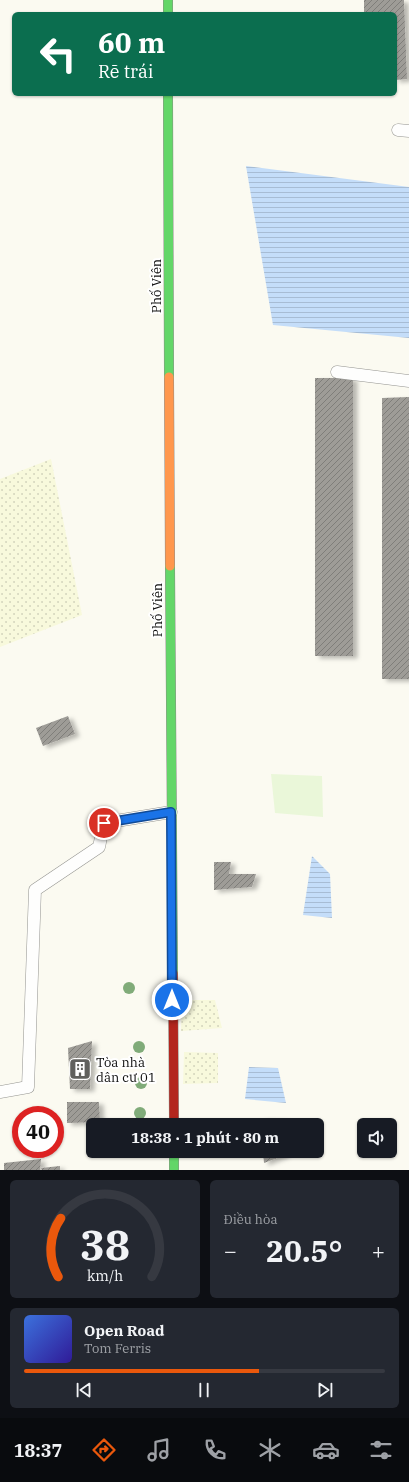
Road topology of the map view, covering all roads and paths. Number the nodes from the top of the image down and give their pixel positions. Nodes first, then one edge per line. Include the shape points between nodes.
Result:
1 (168, 0) edge
2 (168, 12) edge
3 (168, 96) edge
4 (337, 372) dead end
5 (409, 381) edge
6 (171, 812) junction
7 (0, 1092) edge
8 (174, 1118) edge
9 (174, 1158) edge
10 (174, 1170) edge

1 - 2 street
3 - 6 street, Phố Viên
4 - 5 lane
6 - 7 lane via 104,823 99,847 34,890 28,1087
6 - 8 street, Phố Viên
9 - 10 street

